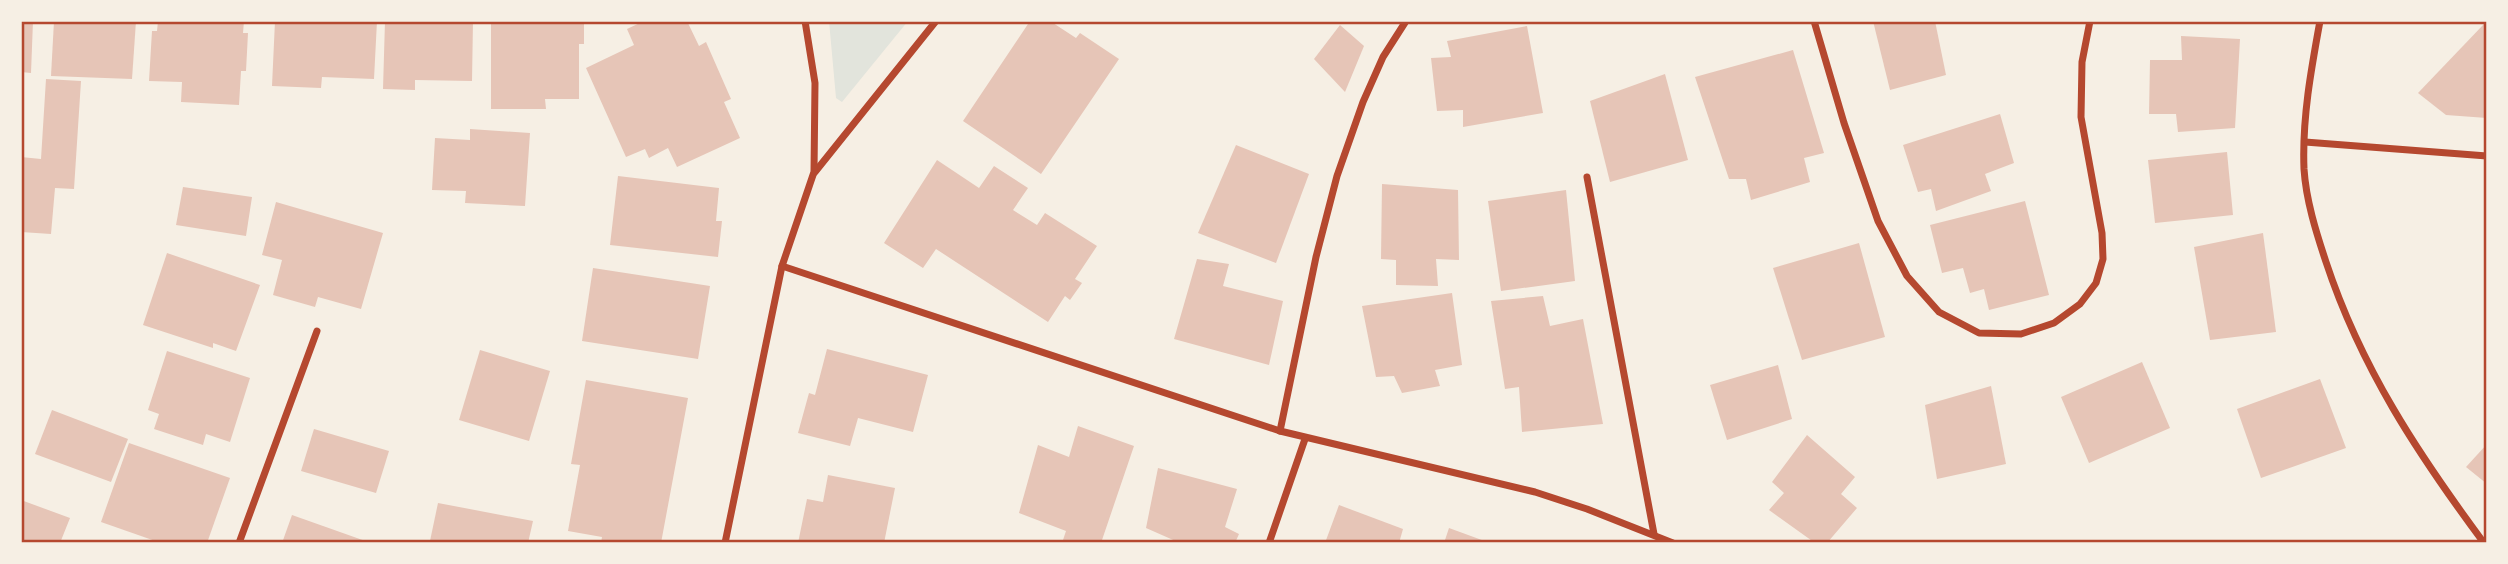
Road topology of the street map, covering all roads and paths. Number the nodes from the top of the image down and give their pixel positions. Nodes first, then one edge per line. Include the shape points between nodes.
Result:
1 (805, 21) edge
2 (936, 21) edge
3 (1406, 21) edge
4 (1814, 21) edge
5 (2090, 21) edge
6 (2320, 21) edge
7 (2305, 142) junction
8 (2487, 156) edge
9 (814, 172) junction
10 (1587, 177) dead end
11 (782, 266) junction
12 (317, 331) dead end
13 (1280, 431) junction
14 (1305, 439) junction
15 (1654, 534) junction
16 (239, 543) edge
17 (725, 543) edge
18 (1269, 543) edge
19 (1673, 543) edge
20 (2484, 543) edge

1 - 9 street via 815,83
2 - 9 street
3 - 13 street via 1383,57 1337,176
4 - 5 street via 1878,221 1907,276 1939,313 1979,333 2021,334 2054,323 2080,304 2096,283 2103,259 2081,117 2082,62
6 - 7 street via 2304,119
7 - 8 street
7 - 20 street via 2304,171 2314,225 2360,349 2395,416
9 - 11 street
10 - 15 street
11 - 13 street
11 - 17 street
12 - 16 street
13 - 14 street
14 - 15 street via 1535,492
14 - 18 street
15 - 19 street

